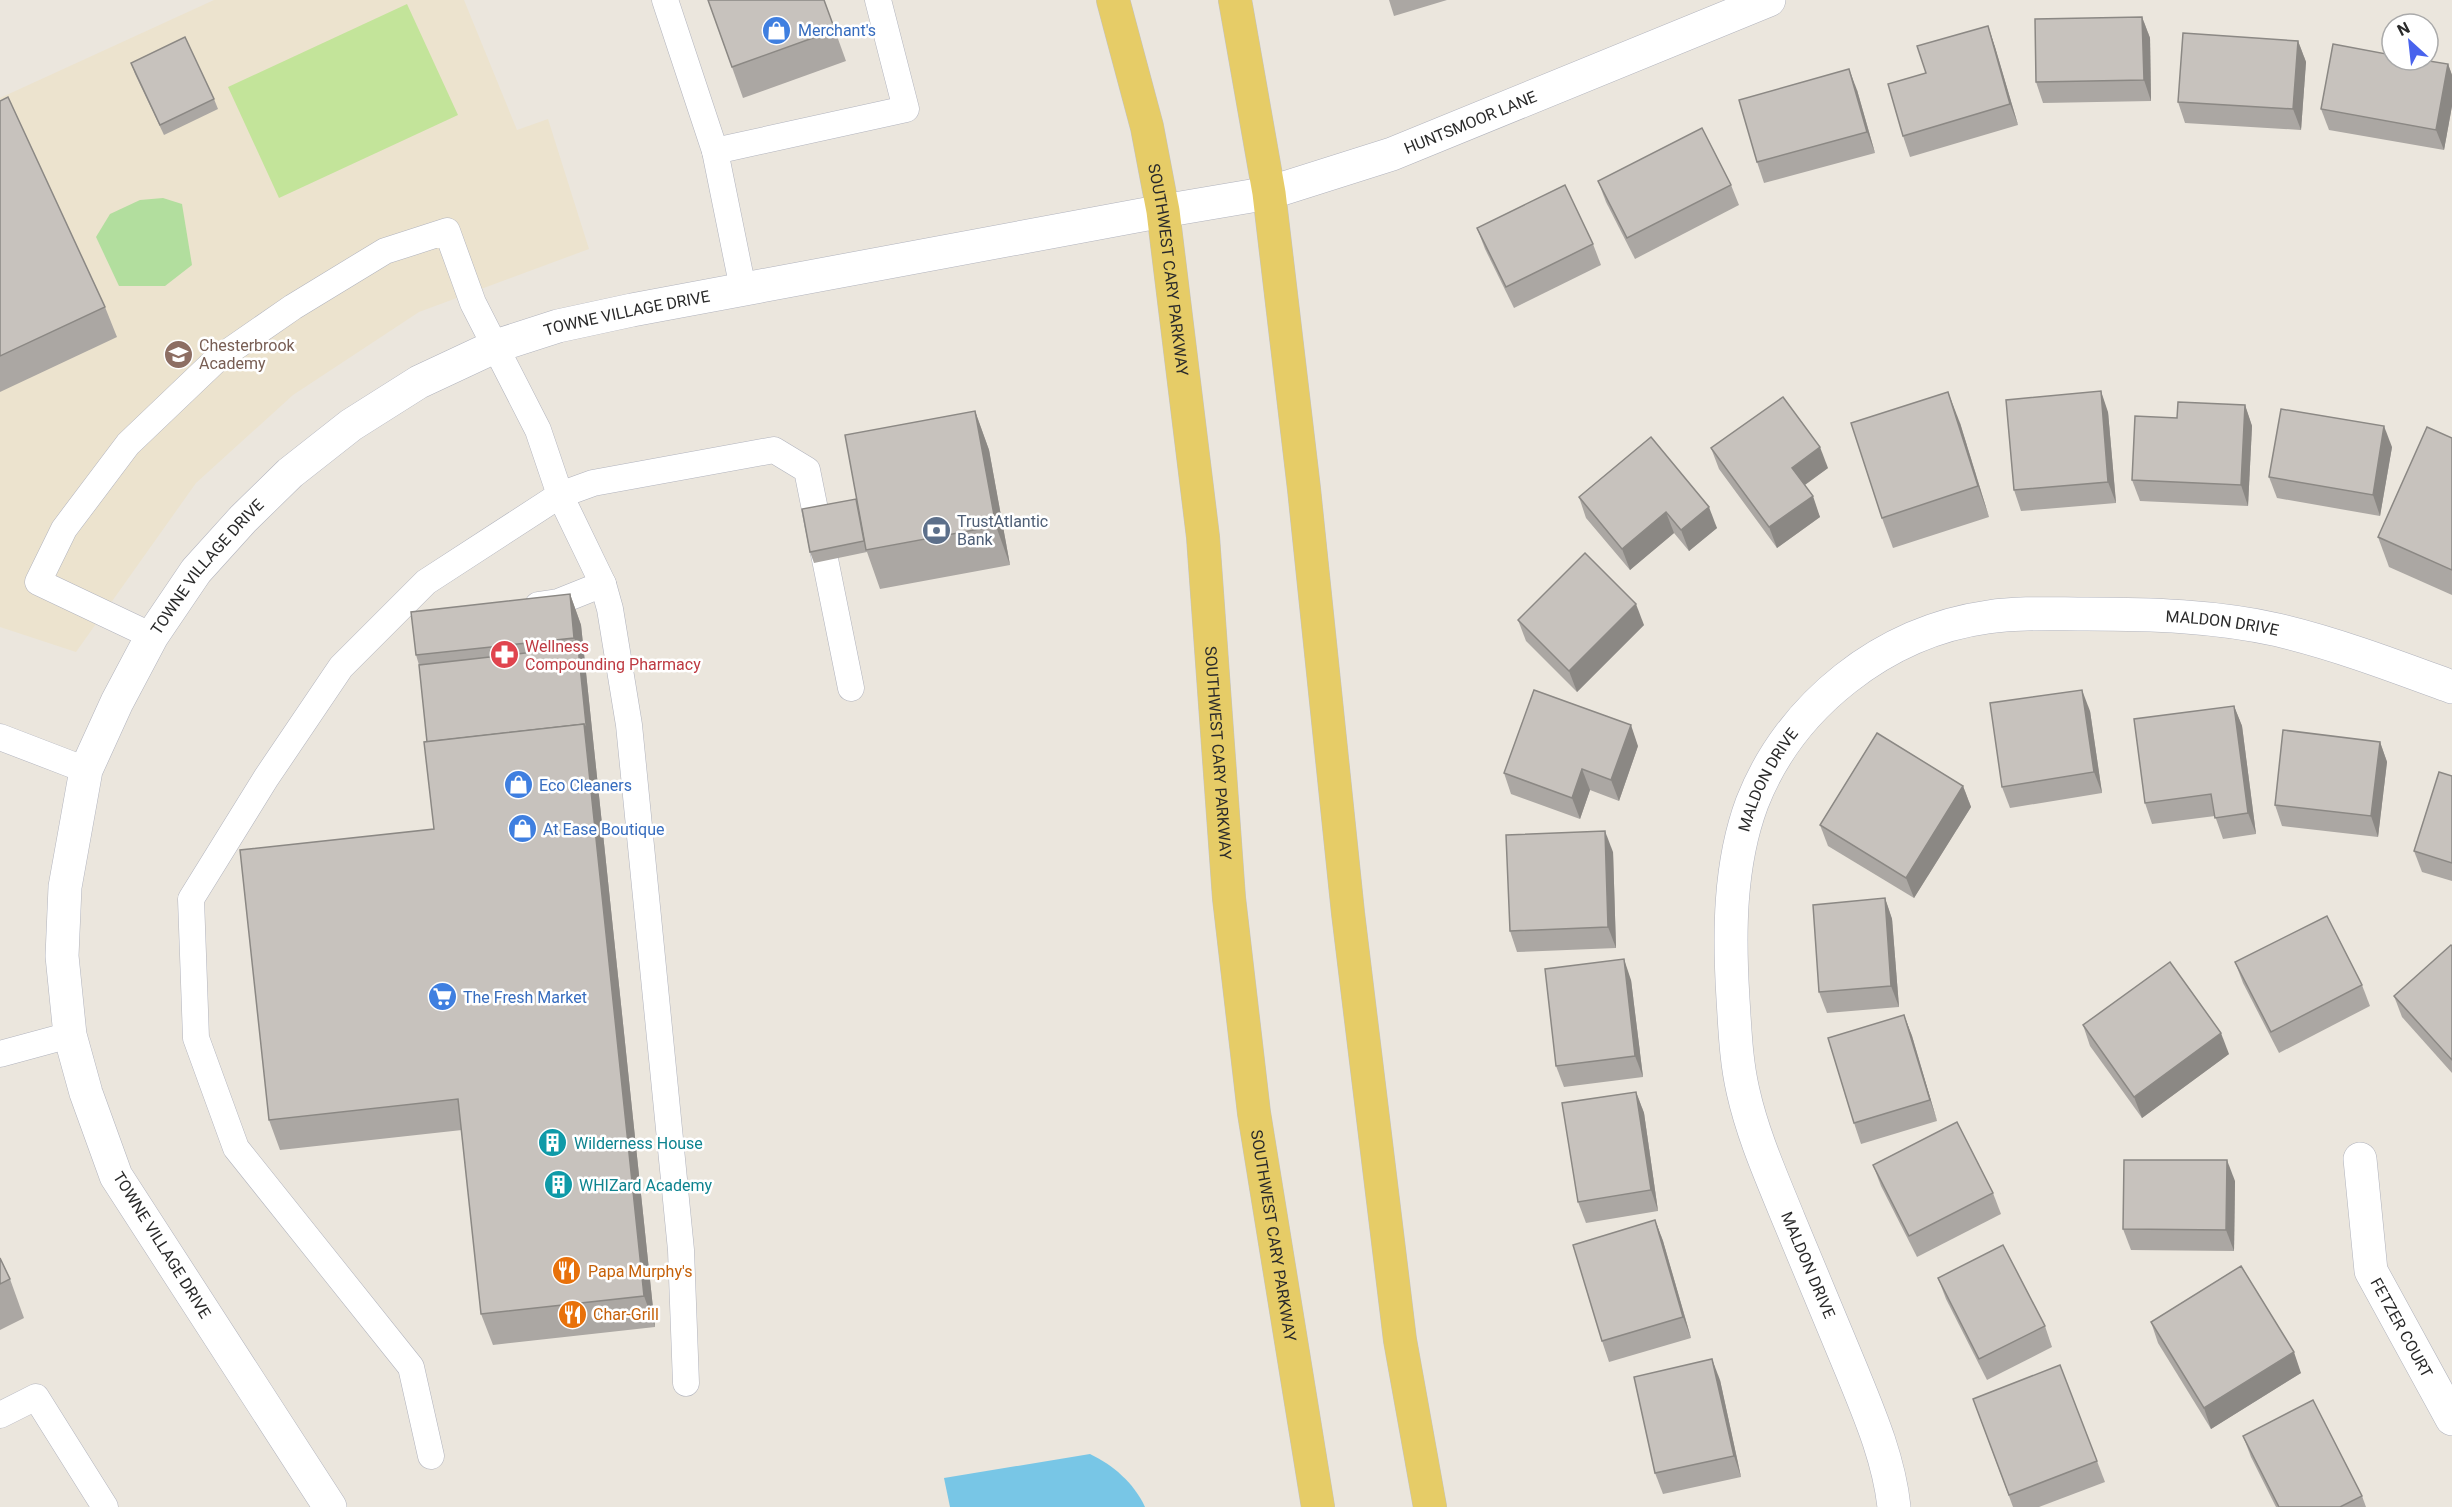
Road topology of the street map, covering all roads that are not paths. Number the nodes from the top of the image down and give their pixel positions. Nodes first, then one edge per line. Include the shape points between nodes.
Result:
1 (664, 0) edge
2 (878, 0) edge
3 (1113, 0) edge
4 (1235, 0) edge
5 (1768, 0) edge
6 (715, 151) junction
7 (1269, 193) junction
8 (1163, 211) junction
9 (743, 289) junction
10 (496, 346) junction
11 (560, 495) junction
12 (603, 584) junction
13 (511, 609) edge
14 (417, 622) edge
15 (381, 627) junction
16 (152, 636) junction
17 (2452, 687) edge
18 (851, 688) dead end
19 (0, 737) edge
20 (86, 770) junction
21 (70, 1035) junction
22 (0, 1054) edge
23 (2360, 1160) dead end
24 (686, 1383) dead end
25 (0, 1415) edge
26 (2452, 1419) edge
27 (431, 1456) dead end
28 (105, 1507) edge
29 (330, 1507) edge
30 (1318, 1507) edge
31 (1430, 1507) edge
32 (1894, 1507) edge

1 - 6 lane
2 - 6 lane via 906,109
3 - 8 main road, SOUTHWEST CARY PARKWAY via 1147,127
4 - 7 main road
5 - 7 street, HUNTSMOOR LANE via 1392,154
6 - 9 lane
7 - 8 street, HUNTSMOOR LANE
7 - 31 main road via 1398,1329
8 - 9 street, TOWNE VILLAGE DRIVE
8 - 30 main road, SOUTHWEST CARY PARKWAY via 1203,537 1229,898 1252,1102
9 - 10 street, TOWNE VILLAGE DRIVE via 558,326
10 - 11 lane via 538,430
10 - 16 street, TOWNE VILLAGE DRIVE via 419,382 351,425 290,473 196,572
10 - 16 lane via 469,293 447,231 385,251 215,361 128,444 64,529 38,582
11 - 12 lane
11 - 15 lane via 426,582
11 - 18 lane via 593,483 774,450 807,470
12 - 13 lane via 558,602
12 - 24 lane via 631,746 681,1250
14 - 15 lane
15 - 27 lane via 341,667 191,899 196,1038 236,1148 411,1367
16 - 20 street, TOWNE VILLAGE DRIVE
17 - 32 street, MALDON DRIVE via 2364,655 2274,629 2222,621 2134,614 1988,616 1938,628 1898,644 1859,668 1792,732 1753,802 1741,841 1730,940 1736,1046 1742,1089 1758,1146 1859,1388 1887,1465
19 - 20 lane
20 - 21 street, TOWNE VILLAGE DRIVE via 65,888 62,956
21 - 22 lane
21 - 29 street, TOWNE VILLAGE DRIVE via 86,1093 117,1176
23 - 26 street, FETZER COURT via 2371,1271
25 - 28 lane via 36,1397

